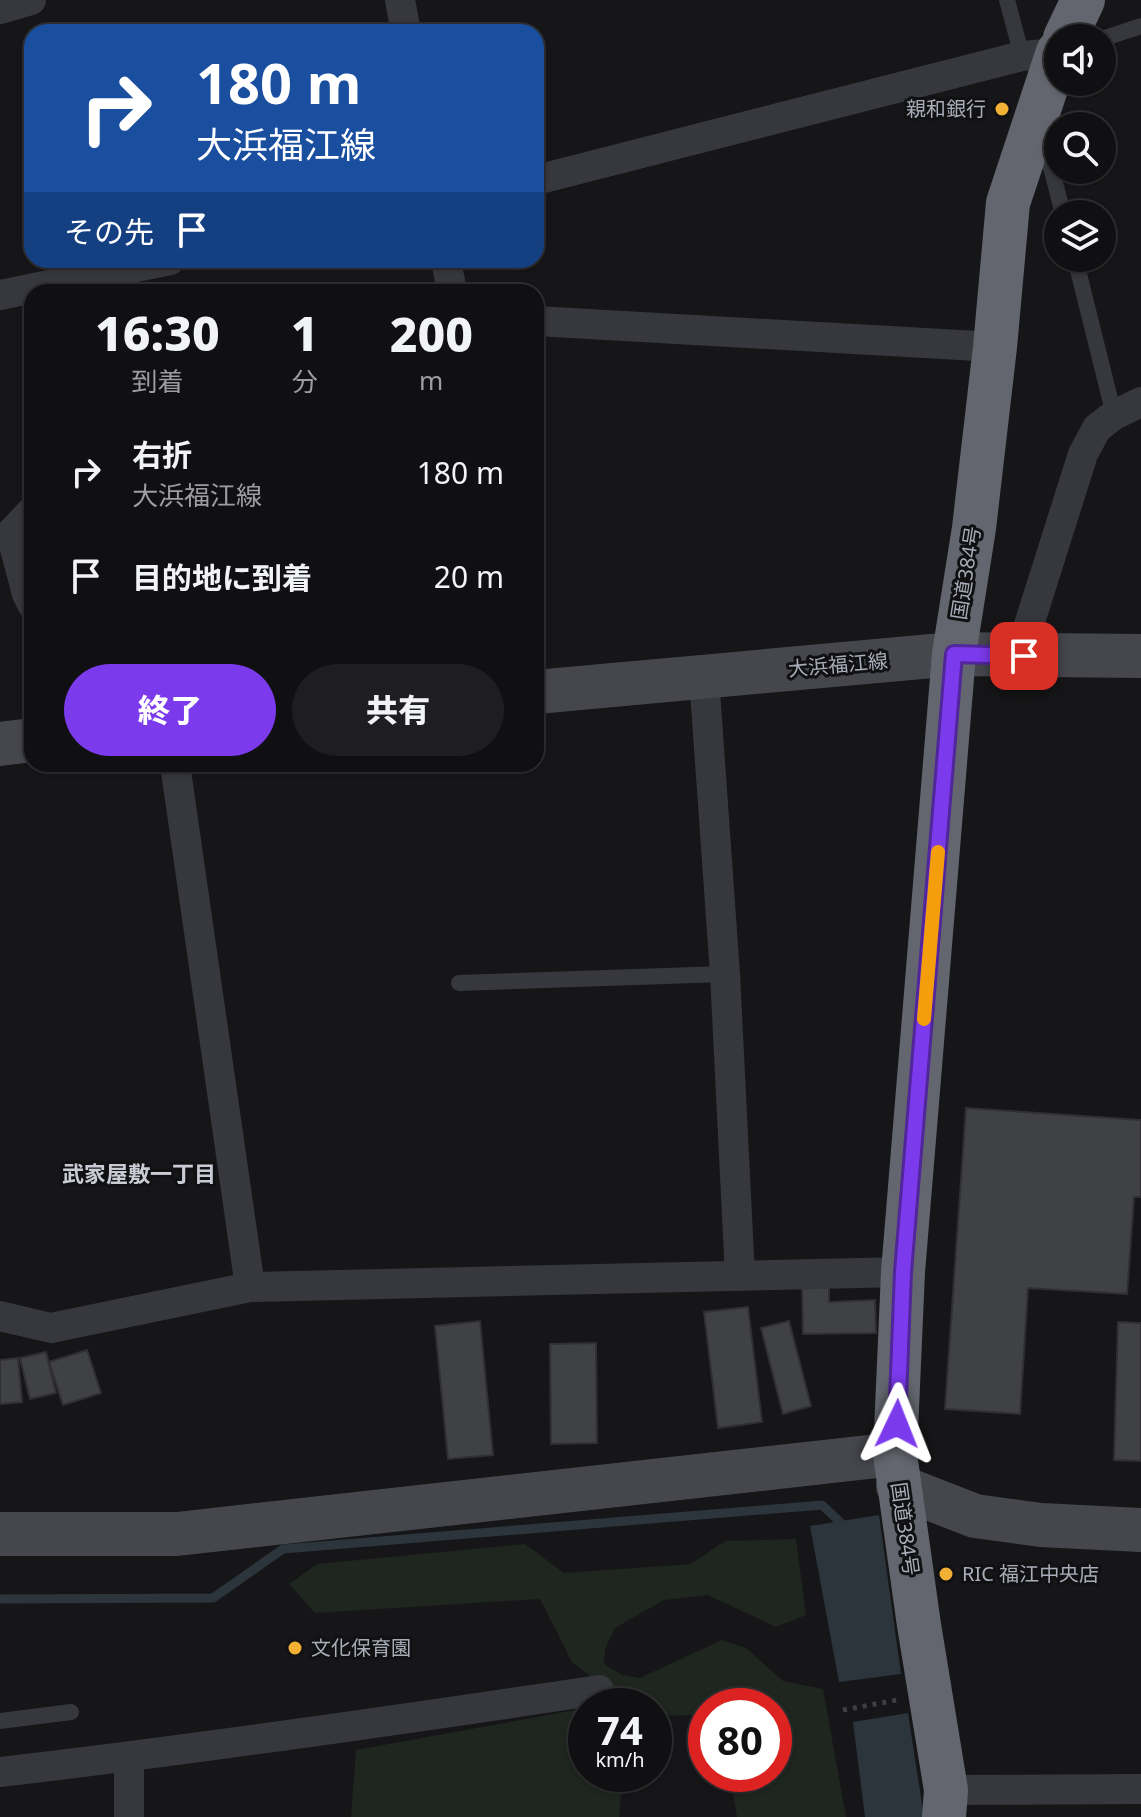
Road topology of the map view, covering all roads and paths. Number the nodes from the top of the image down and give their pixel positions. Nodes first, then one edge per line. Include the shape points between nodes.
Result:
1 (31, 0) edge
2 (400, 0) edge
3 (1007, 0) edge
4 (1083, 0) edge
5 (0, 9) edge
6 (404, 24) edge
7 (1072, 24) edge
8 (1141, 26) edge
9 (1116, 34) edge
10 (1044, 48) edge
11 (1044, 55) edge
12 (1044, 74) edge
13 (1027, 144) junction
14 (544, 178) edge
15 (1059, 200) edge
16 (131, 268) edge
17 (1078, 272) edge
18 (53, 284) edge
19 (24, 290) edge
20 (0, 295) edge
21 (544, 321) edge
22 (995, 347) junction
23 (1141, 402) edge
24 (1114, 415) junction
25 (24, 518) edge
26 (6, 533) edge
27 (24, 585) edge
28 (954, 654) junction
29 (1024, 656) junction
30 (1141, 656) edge
31 (704, 677) junction
32 (544, 691) edge
33 (24, 741) edge
34 (0, 744) edge
35 (176, 772) edge
36 (725, 974) junction
37 (459, 983) dead end
38 (903, 1272) junction
39 (740, 1276) junction
40 (250, 1287) junction
41 (0, 1316) edge
42 (897, 1470) junction
43 (1141, 1530) edge
44 (0, 1534) edge
45 (568, 1695) edge
46 (930, 1695) junction
47 (843, 1710) dead end
48 (71, 1712) dead end
49 (0, 1721) edge
50 (129, 1757) junction
51 (0, 1772) edge
52 (1141, 1789) edge
53 (945, 1804) edge
54 (1101, 1804) edge
55 (129, 1817) edge

1 - 5 street
2 - 6 street
3 - 10 lane
4 - 7 highway
8 - 9 lane
11 - 14 street
12 - 13 highway, 国道384号
13 - 15 lane via 1046,155
13 - 22 highway, 国道384号 via 1008,203
16 - 18 street
17 - 24 lane
19 - 20 street
21 - 22 street
22 - 28 highway, 国道384号
23 - 24 street
24 - 29 street via 1097,428 1083,454 1028,628
25 - 26 street
26 - 27 street
28 - 29 street, 大浜福江線
28 - 31 street, 大浜福江線
28 - 38 highway, 国道384号
29 - 30 street, 大浜福江線
31 - 32 street, 大浜福江線
31 - 36 street
33 - 34 street
35 - 40 street
36 - 37 lane
36 - 39 street
38 - 39 street
38 - 42 highway, 国道384号
39 - 40 street
40 - 41 street via 51,1328
42 - 43 street via 975,1516
42 - 44 street via 177,1534
42 - 46 highway, 国道384号
45 - 50 street
46 - 47 path
46 - 53 highway, 国道384号
48 - 49 lane
50 - 51 street
50 - 55 street
52 - 54 street
53 - 54 street

